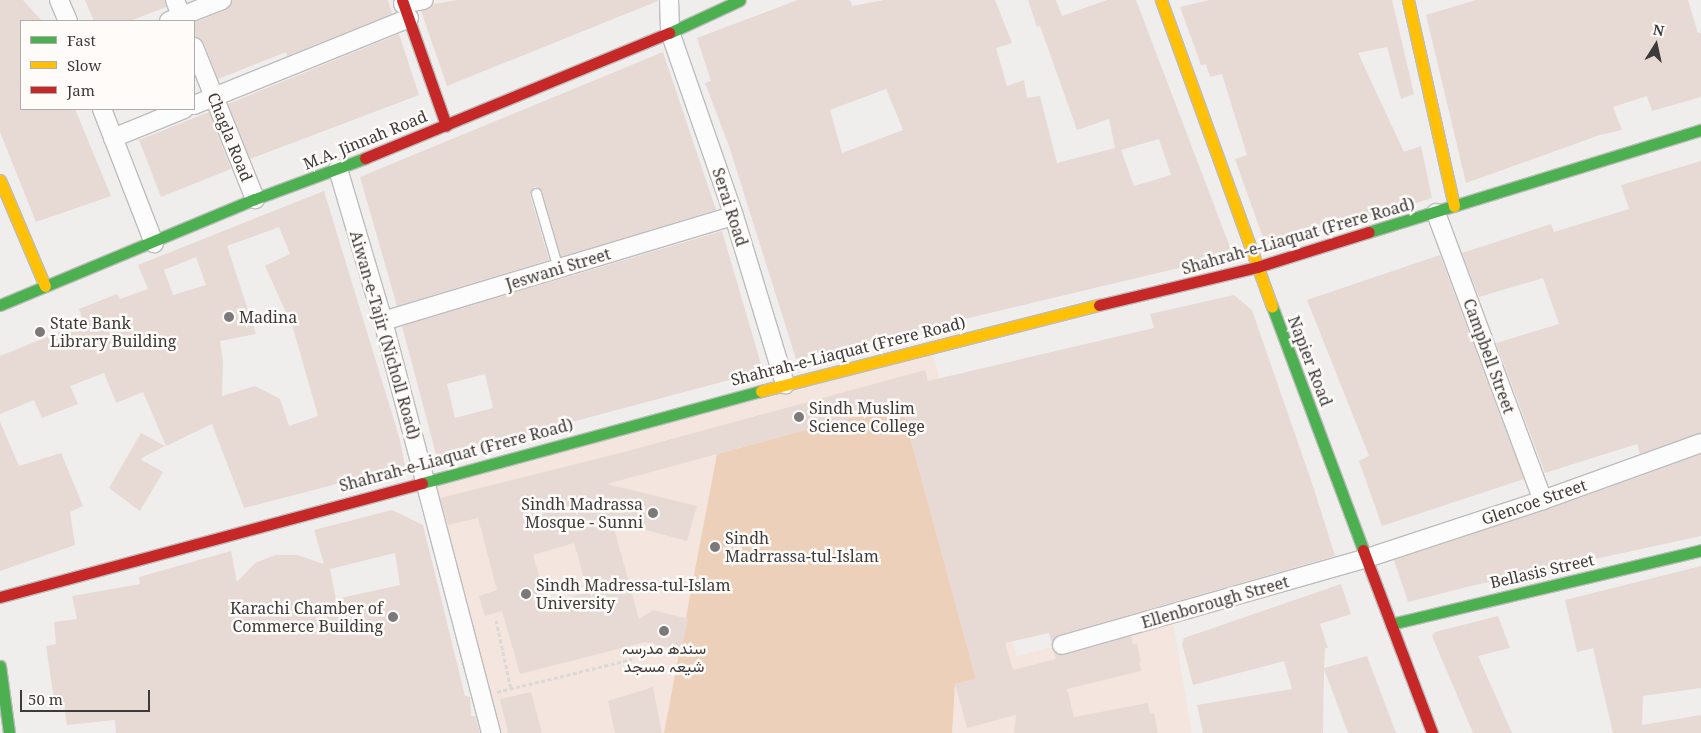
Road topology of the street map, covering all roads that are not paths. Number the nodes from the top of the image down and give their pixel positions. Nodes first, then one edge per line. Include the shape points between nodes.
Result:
1 (59, 0) edge
2 (222, 0) edge
3 (424, 0) edge
4 (669, 0) edge
5 (740, 0) edge
6 (1160, 0) edge
7 (1408, 0) edge
8 (405, 7) edge
9 (177, 15) edge
10 (68, 20) edge
11 (670, 32) junction
12 (195, 49) edge
13 (214, 96) junction
14 (195, 105) edge
15 (102, 110) edge
16 (182, 110) edge
17 (446, 125) junction
18 (1701, 130) edge
19 (113, 138) junction
20 (338, 169) junction
21 (0, 180) edge
22 (536, 193) dead end
23 (255, 199) junction
24 (1454, 206) junction
25 (1436, 213) junction
26 (734, 216) junction
27 (154, 242) junction
28 (1257, 267) junction
29 (558, 268) junction
30 (45, 286) junction
31 (0, 305) edge
32 (383, 321) junction
33 (785, 384) junction
34 (1701, 443) edge
35 (425, 480) junction
36 (1542, 500) junction
37 (1701, 550) edge
38 (1367, 558) junction
39 (0, 597) edge
40 (1391, 624) junction
41 (1062, 645) dead end
42 (0, 666) edge
43 (6, 732) edge
44 (491, 733) edge
45 (1432, 733) edge

1 - 10 street
2 - 9 street
3 - 8 street
4 - 11 street, Serai Road
5 - 11 main road, M.A. Jinnah Road
6 - 28 main road, Napier Road
7 - 24 main road
8 - 13 street
8 - 17 main road
11 - 17 main road, M.A. Jinnah Road
11 - 26 street, Serai Road
12 - 13 street, Chagla Road
13 - 14 street
13 - 23 street, Chagla Road
15 - 19 street
16 - 19 street
17 - 20 main road, M.A. Jinnah Road
18 - 24 main road, Shahrah-e-Liaquat (Frere Road)
19 - 27 street
20 - 23 main road, M.A. Jinnah Road
20 - 32 street, Aiwan-e-Tajir (Nicholl Road)
21 - 30 main road
22 - 29 lane
23 - 27 main road, M.A. Jinnah Road
24 - 25 main road, Shahrah-e-Liaquat (Frere Road)
25 - 28 main road, Shahrah-e-Liaquat (Frere Road)
25 - 36 street, Campbell Street
26 - 29 street, Jeswani Street
26 - 33 street, Serai Road
27 - 30 main road, M.A. Jinnah Road
28 - 33 main road, Shahrah-e-Liaquat (Frere Road) via 940,343
28 - 38 main road, Napier Road
29 - 32 street, Jeswani Street
30 - 31 main road, M.A. Jinnah Road
32 - 35 street, Aiwan-e-Tajir (Nicholl Road)
33 - 35 main road, Shahrah-e-Liaquat (Frere Road)
34 - 36 street, Glencoe Street
35 - 39 main road, Shahrah-e-Liaquat (Frere Road)
35 - 44 street, Aiwan-e-Tajir (Nicholl Road)
36 - 38 street, Glencoe Street
37 - 40 main road, Bellasis Street
38 - 40 main road, Napier Road
38 - 41 street, Ellenborough Street
40 - 45 main road, Napier Road
42 - 43 main road

